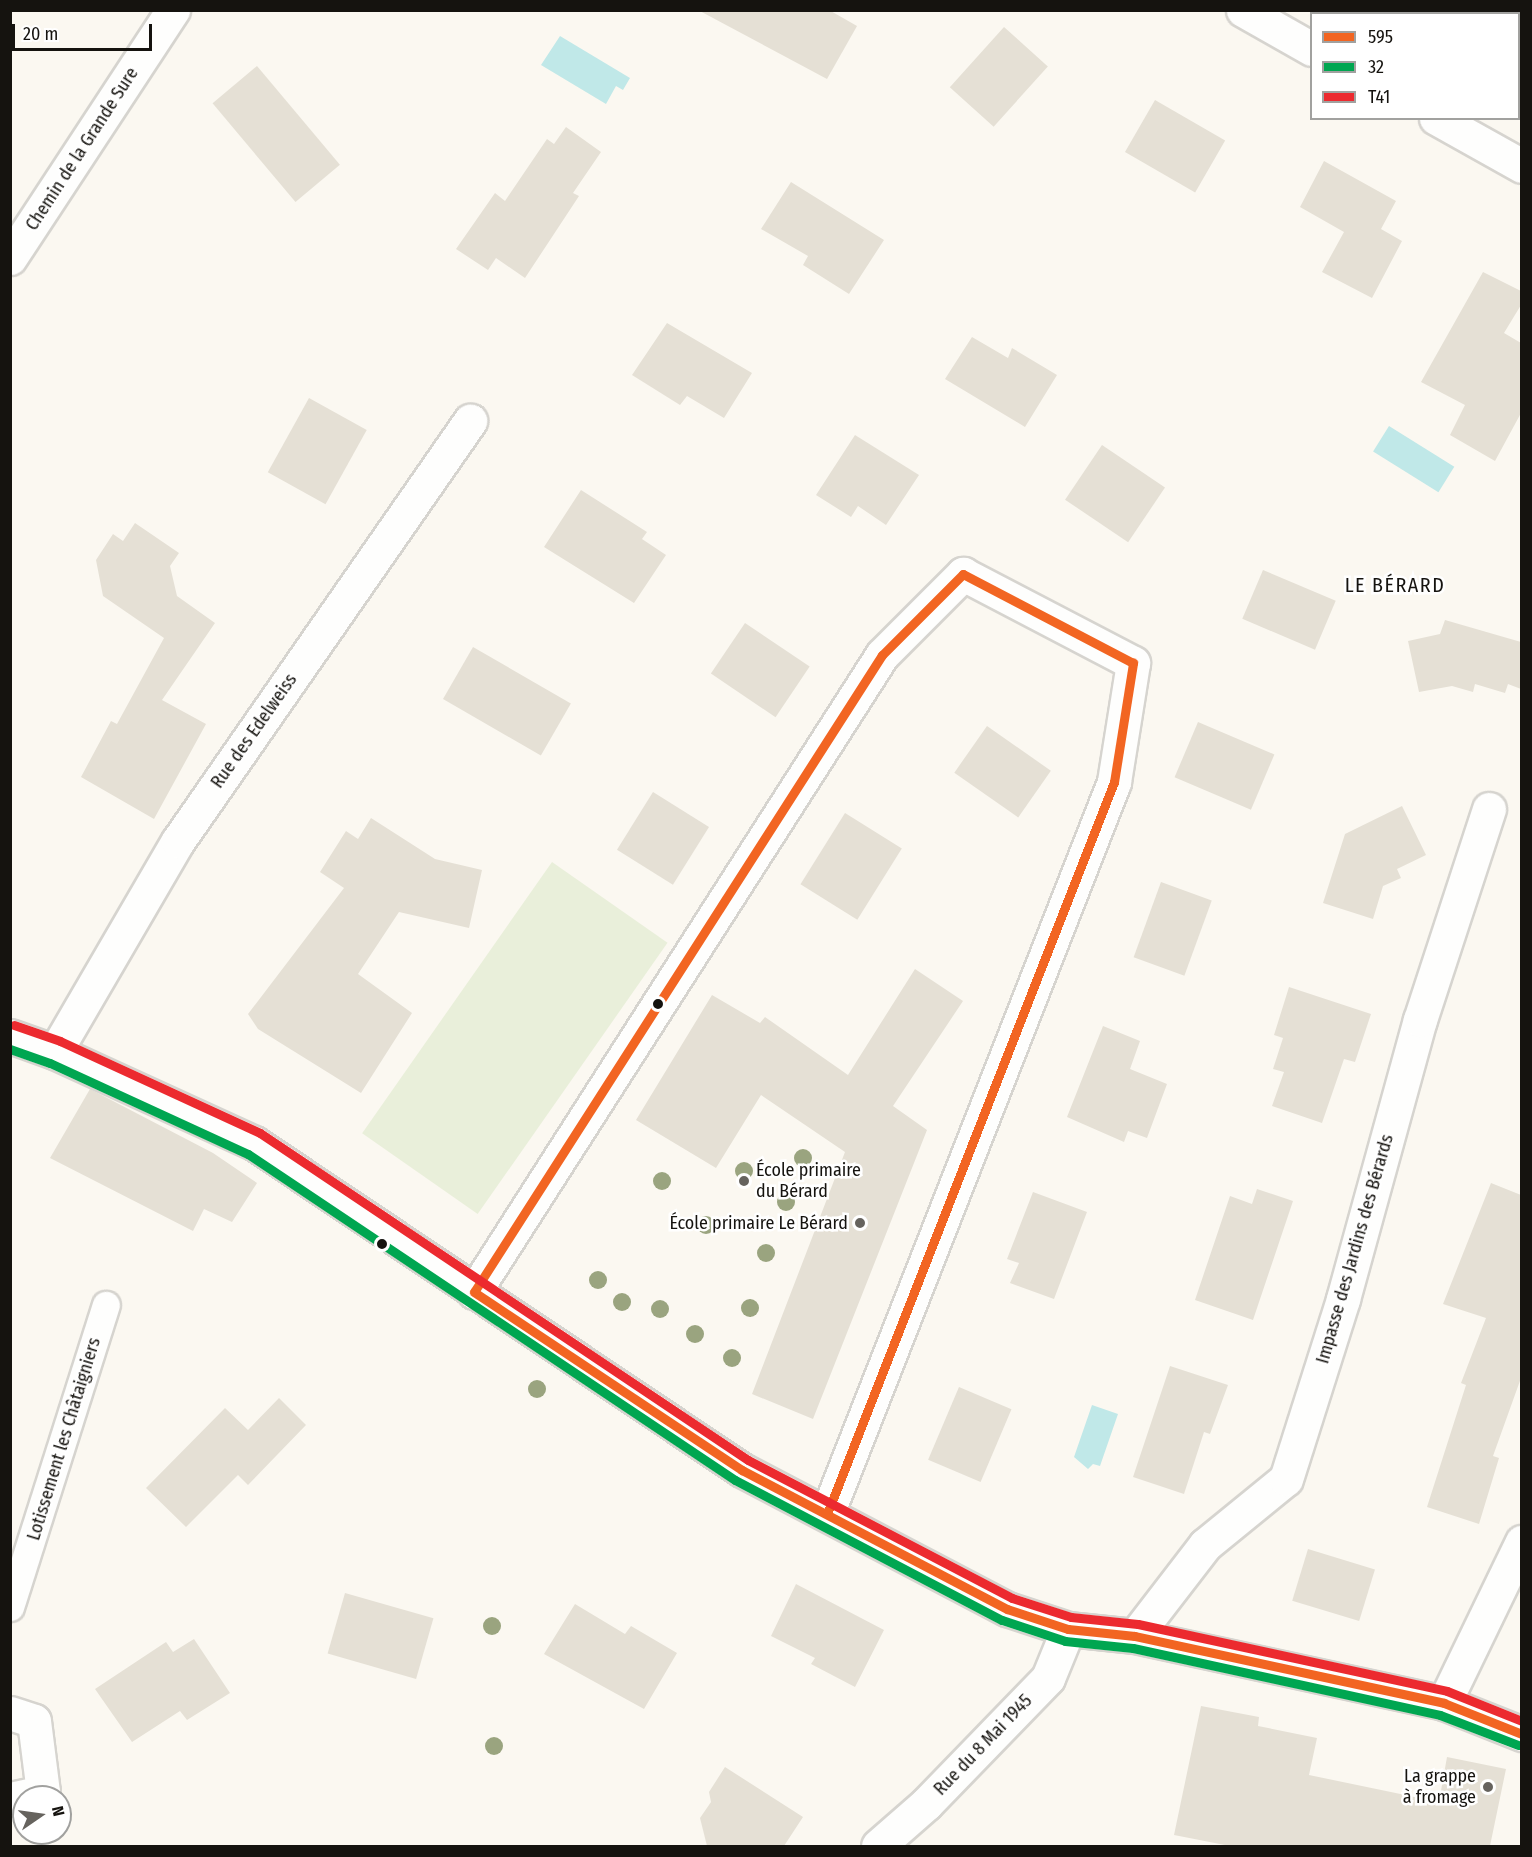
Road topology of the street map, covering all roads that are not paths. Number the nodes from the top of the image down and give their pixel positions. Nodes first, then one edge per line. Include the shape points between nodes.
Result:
1 (173, 10) edge
2 (1243, 10) edge
3 (1310, 48) edge
4 (1440, 120) edge
5 (1521, 166) edge
6 (10, 258) edge
7 (470, 421) dead end
8 (1489, 809) dead end
9 (10, 1035) edge
10 (55, 1052) junction
11 (474, 1292) junction
12 (106, 1305) dead end
13 (827, 1514) junction
14 (1521, 1542) edge
15 (10, 1607) edge
16 (1068, 1629) junction
17 (1135, 1636) junction
18 (1444, 1702) junction
19 (10, 1713) edge
20 (1521, 1734) edge
21 (10, 1799) edge
22 (878, 1846) edge

1 - 6 street, Chemin de la Grande Sure
2 - 3 street
4 - 5 street
7 - 10 street, Rue des Edelweiss via 178,841
8 - 17 street, Impasse des Jardins des Bérards via 1420,1020 1343,1299 1286,1479 1205,1545
9 - 10 street
10 - 11 street via 254,1143
11 - 13 street via 742,1470
11 - 13 street via 882,655 963,574 1133,663 1114,782
12 - 15 lane, Lotissement les Châtaigniers
13 - 16 street via 1007,1609
14 - 18 street
16 - 17 street
16 - 22 street, Rue du 8 Mai 1945 via 1048,1678 926,1804
17 - 18 street
18 - 20 street
19 - 21 street via 34,1721 43,1792

